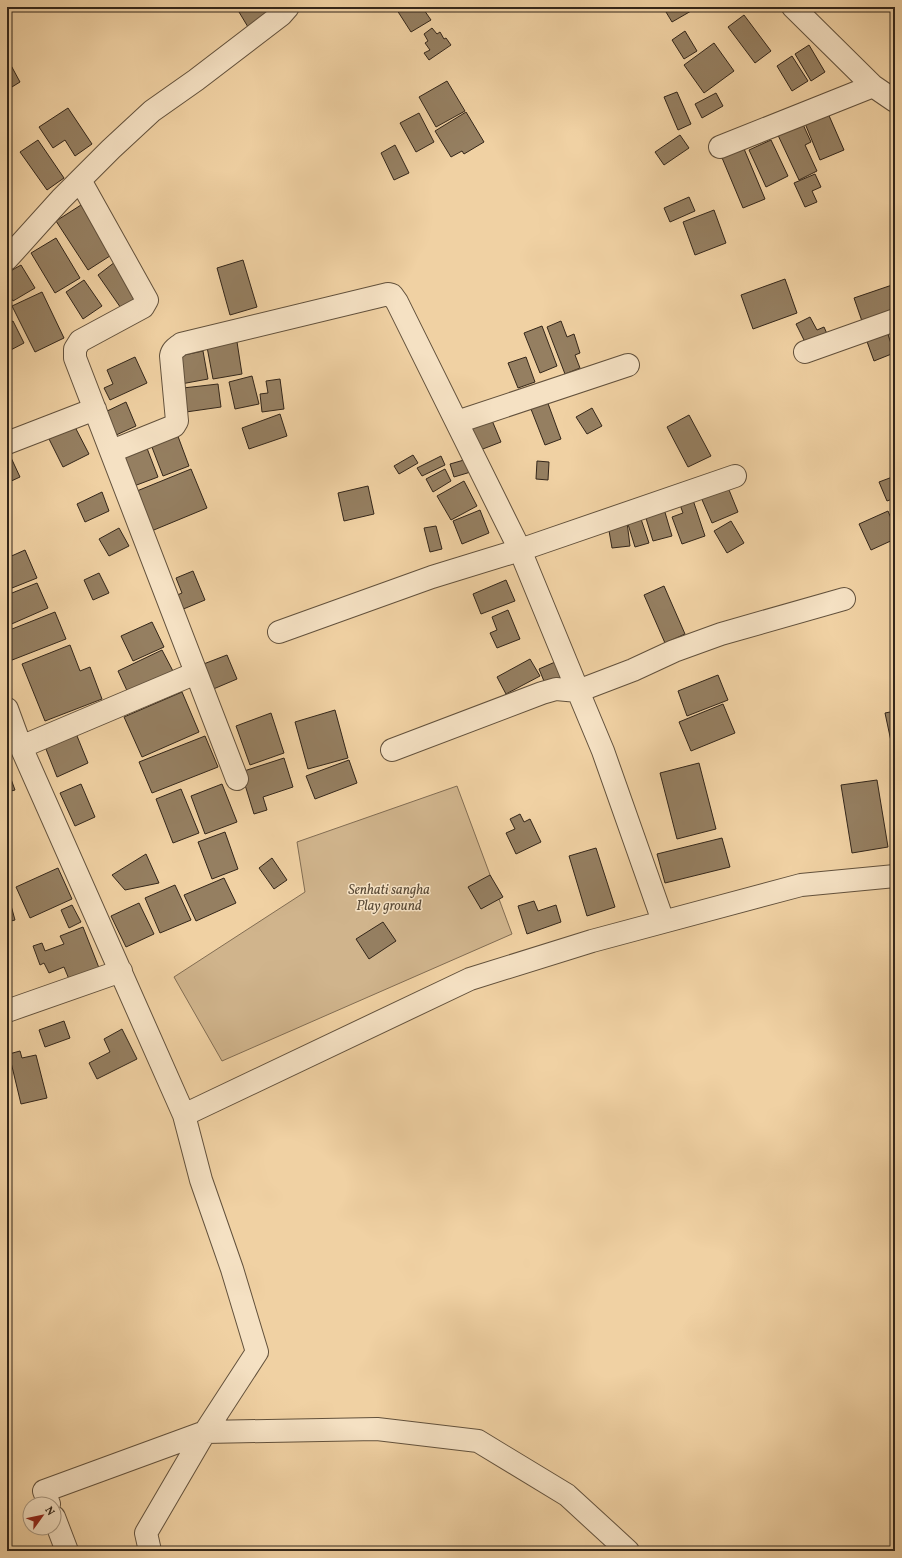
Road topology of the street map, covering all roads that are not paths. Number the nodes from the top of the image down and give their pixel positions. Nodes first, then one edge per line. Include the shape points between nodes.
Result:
1 (288, 7) edge
2 (793, 7) edge
3 (873, 86) junction
4 (895, 101) edge
5 (720, 147) dead end
6 (80, 180) junction
7 (7, 259) edge
8 (895, 320) edge
9 (805, 352) dead end
10 (628, 365) dead end
11 (95, 409) junction
12 (456, 422) junction
13 (7, 443) edge
14 (112, 452) junction
15 (735, 476) dead end
16 (520, 550) junction
17 (844, 600) dead end
18 (279, 632) dead end
19 (196, 673) junction
20 (578, 691) junction
21 (7, 709) edge
22 (21, 747) junction
23 (392, 750) dead end
24 (237, 779) dead end
25 (895, 876) edge
26 (663, 922) junction
27 (121, 971) junction
28 (7, 1011) edge
29 (184, 1115) junction
30 (204, 1432) junction
31 (46, 1496) edge
32 (61, 1536) edge
33 (67, 1551) edge
34 (150, 1551) edge
35 (628, 1551) edge

1 - 6 street via 203,76 152,111
2 - 3 street
3 - 4 street
3 - 5 street
6 - 7 street
6 - 11 street via 147,298 143,307 80,341 76,346 75,358
8 - 9 street
10 - 12 street
11 - 13 street
11 - 14 street
12 - 14 street via 397,302 388,294 181,344 170,356 177,421 174,426
12 - 16 street
14 - 19 street
15 - 16 street
16 - 18 street via 432,577
16 - 20 street
17 - 20 street via 721,634
19 - 22 street
19 - 24 street
20 - 23 street via 556,689 542,693
20 - 26 street via 603,752
21 - 22 street
22 - 27 street
25 - 26 street via 802,884
26 - 29 street via 470,979
27 - 28 street
27 - 29 street
29 - 30 street via 201,1180 232,1269 256,1352
30 - 31 street via 44,1491
30 - 34 street via 146,1533
30 - 35 street via 377,1429 478,1441 567,1495
32 - 33 street

